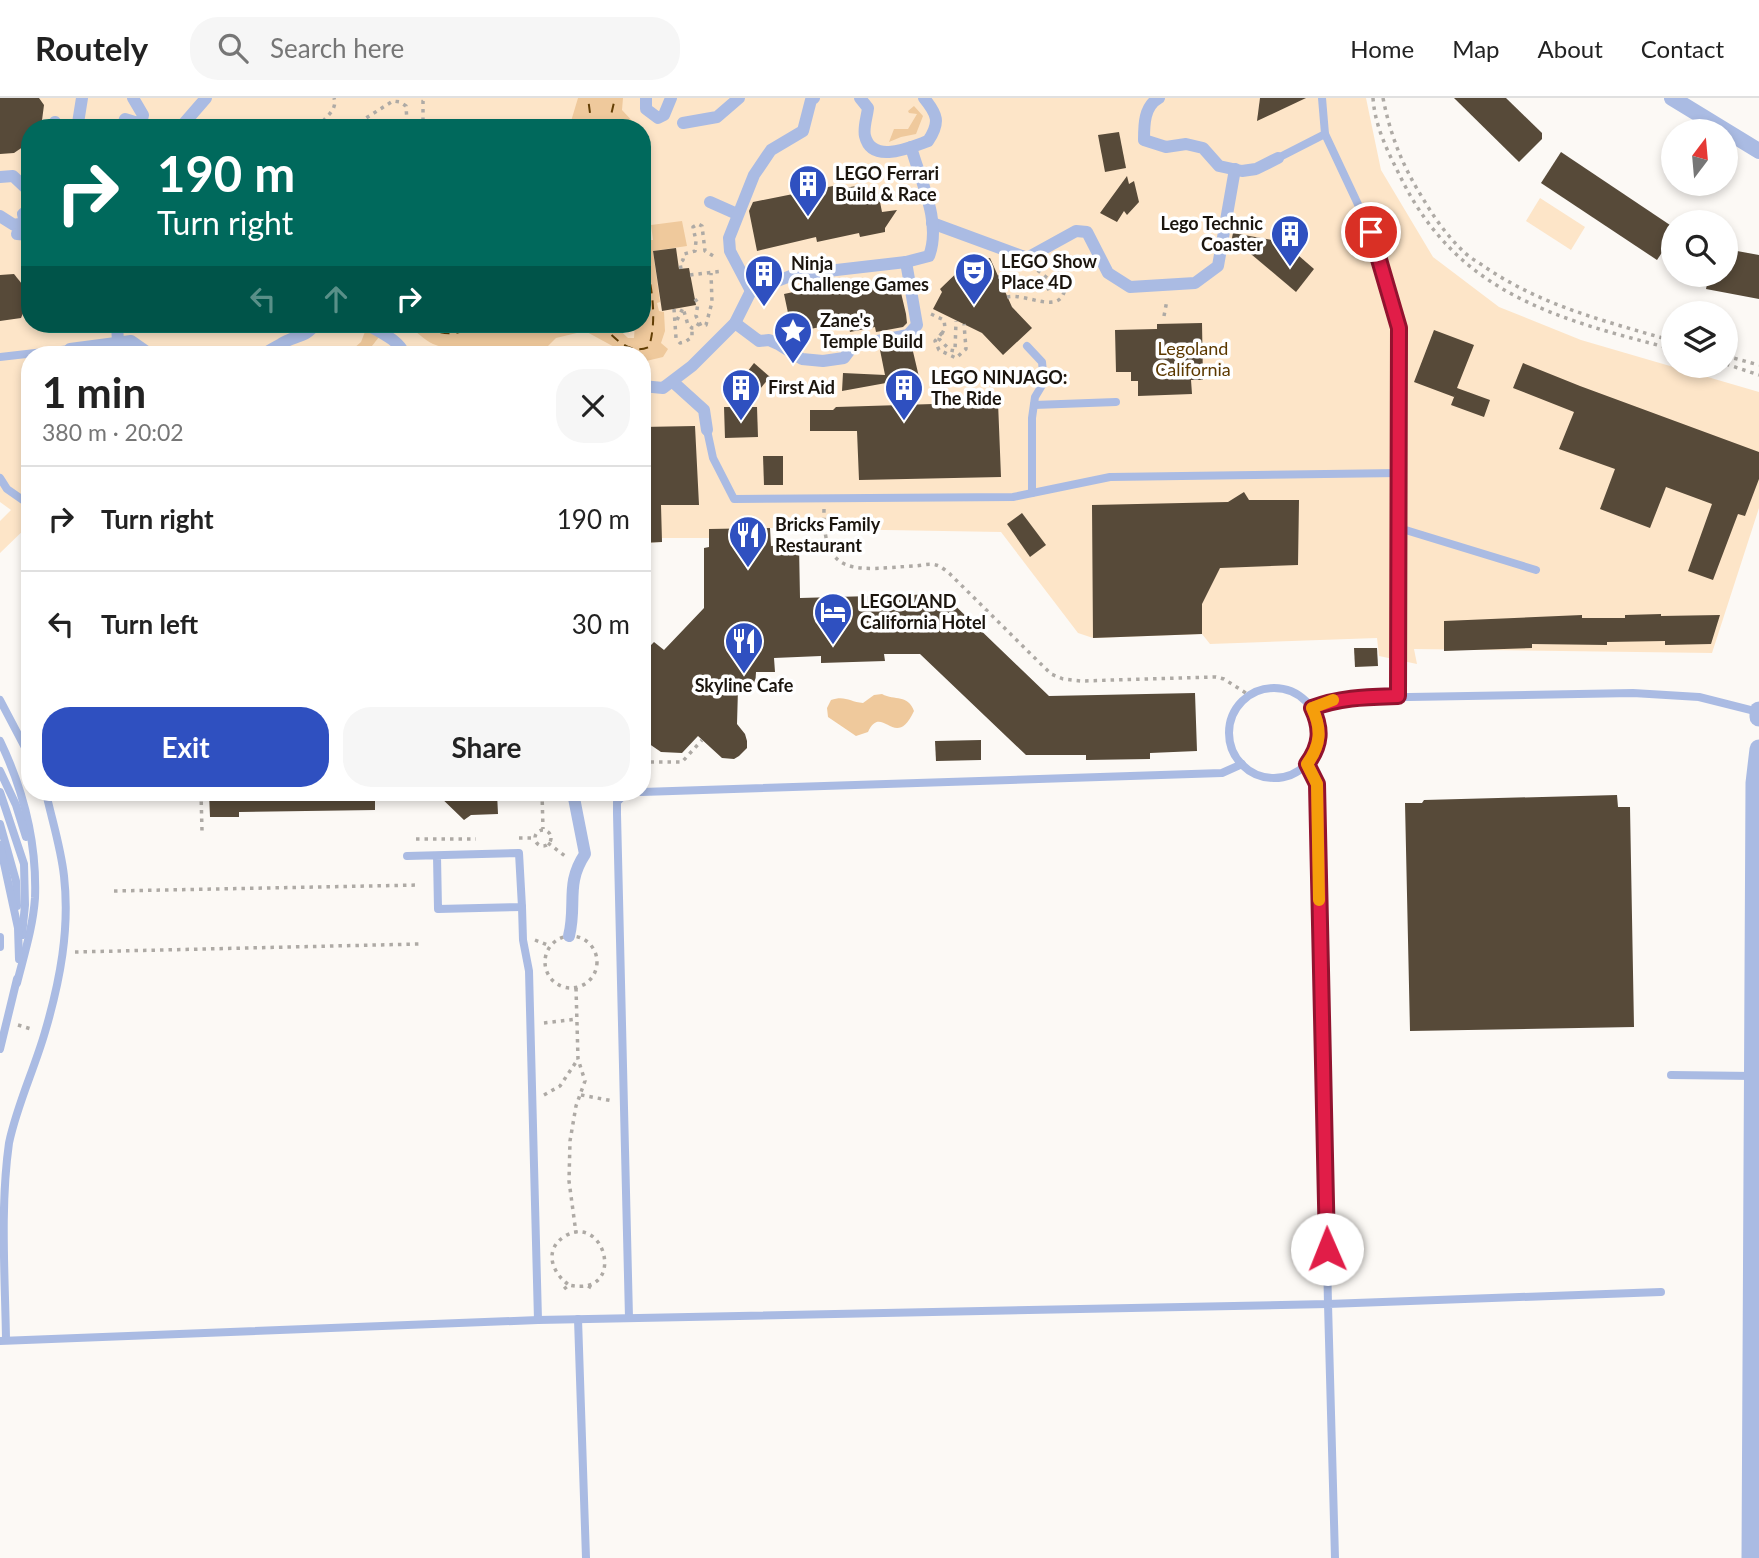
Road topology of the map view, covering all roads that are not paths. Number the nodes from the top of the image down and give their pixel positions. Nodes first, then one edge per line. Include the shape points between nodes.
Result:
1 (82, 98) edge
2 (134, 98) edge
3 (206, 98) edge
4 (646, 98) edge
5 (671, 98) edge
6 (739, 98) edge
7 (814, 98) edge
8 (860, 98) edge
9 (924, 98) edge
10 (1159, 98) edge
11 (1322, 98) edge
12 (1672, 98) edge
13 (79, 119) edge
14 (142, 119) edge
15 (188, 119) edge
16 (683, 123) dead end
17 (1325, 134) junction
18 (911, 147) junction
19 (1758, 149) edge
20 (1278, 158) joint
21 (1236, 169) junction
22 (0, 177) edge
23 (21, 183) edge
24 (710, 202) dead end
25 (737, 214) junction
26 (0, 216) edge
27 (933, 223) junction
28 (21, 224) edge
29 (905, 262) junction
30 (751, 291) junction
31 (735, 323) junction
32 (117, 333) edge
33 (308, 333) edge
34 (382, 333) edge
35 (118, 343) junction
36 (1027, 345) dead end
37 (94, 346) edge
38 (138, 346) edge
39 (289, 346) edge
40 (399, 346) edge
41 (21, 355) edge
42 (0, 357) edge
43 (673, 382) junction
44 (651, 387) edge
45 (1116, 401) dead end
46 (1034, 405) junction
47 (707, 430) joint
48 (1399, 473) junction
49 (0, 478) edge
50 (1032, 493) junction
51 (21, 499) edge
52 (1399, 528) junction
53 (1536, 570) dead end
54 (1398, 696) junction
55 (0, 700) edge
56 (1312, 708) junction
57 (1759, 713) edge
58 (21, 739) edge
59 (0, 741) edge
60 (1759, 749) edge
61 (1242, 764) junction
62 (1307, 764) junction
63 (0, 771) edge
64 (21, 789) edge
65 (0, 792) edge
66 (651, 792) edge
67 (24, 801) edge
68 (48, 801) edge
69 (575, 801) edge
70 (618, 801) edge
71 (0, 824) edge
72 (0, 845) edge
73 (407, 856) dead end
74 (437, 856) junction
75 (34, 862) junction
76 (522, 907) junction
77 (18, 928) junction
78 (569, 936) road end
79 (0, 937) edge
80 (0, 947) edge
81 (19, 953) junction
82 (16, 983) junction
83 (0, 1049) edge
84 (1671, 1075) dead end
85 (1754, 1076) junction
86 (1661, 1292) dead end
87 (3, 1296) edge
88 (1328, 1304) junction
89 (629, 1318) junction
90 (578, 1319) junction
91 (538, 1320) junction
92 (3, 1340) edge
93 (586, 1558) edge
94 (1335, 1558) edge
95 (1751, 1558) edge

1 - 13 street
2 - 14 street
3 - 15 street
4 - 5 street via 646,110 658,118
6 - 16 street via 717,117
7 - 25 street via 803,131 771,150
8 - 18 street via 868,108 864,134 869,145 886,153
9 - 18 street via 935,112 936,129 928,141
10 - 21 street via 1144,120 1144,140 1166,147 1186,144 1203,148 1219,166
11 - 17 lane
12 - 19 street
17 - 20 lane
17 - 48 lane via 1371,232 1399,328
18 - 27 street
20 - 21 street via 1255,169
21 - 27 street via 1218,266 1195,283 1130,287 1108,273 1087,232 1076,231 1025,257
22 - 23 street via 13,176
24 - 25 street
25 - 30 street via 730,251
26 - 28 street via 14,225
27 - 29 street via 929,256
29 - 30 street via 793,275
29 - 31 street via 917,325 908,335 853,346 844,358 802,359 769,340 759,341
30 - 31 street
31 - 43 street
32 - 35 street
33 - 39 street
34 - 40 street
35 - 37 street
35 - 38 street via 131,341
36 - 46 lane via 1042,362 1044,382
41 - 42 lane
43 - 44 street via 663,388
43 - 47 street via 704,410
45 - 46 lane
46 - 50 lane
47 - 50 lane via 713,458 734,499 1013,497
48 - 50 lane via 1110,477
48 - 52 lane
49 - 51 lane
52 - 53 lane
52 - 54 lane
54 - 56 lane via 1333,700
54 - 57 lane via 1664,694 1699,697
55 - 58 lane
56 - 61 lane via 1290,691 1276,688 1249,695 1229,728 1234,754
56 - 62 lane via 1320,737
59 - 64 lane
60 - 85 street
61 - 62 lane via 1267,778 1282,778
61 - 66 lane via 1222,773
62 - 88 lane via 1317,784
63 - 75 lane
65 - 81 lane via 24,864
67 - 75 lane
68 - 87 lane via 64,873 67,920 45,1030 9,1144
69 - 78 street via 585,854 572,886
70 - 89 lane
71 - 77 lane via 16,881
72 - 77 lane
73 - 74 lane
74 - 76 lane via 519,853
74 - 76 lane via 438,909
75 - 82 lane via 35,900
76 - 91 lane via 529,971
77 - 81 lane
79 - 80 lane
81 - 82 lane
82 - 83 lane
84 - 85 lane
85 - 95 street
86 - 88 lane
87 - 92 lane
88 - 89 lane
88 - 94 lane
89 - 90 lane
90 - 91 lane
90 - 93 lane
91 - 92 lane

